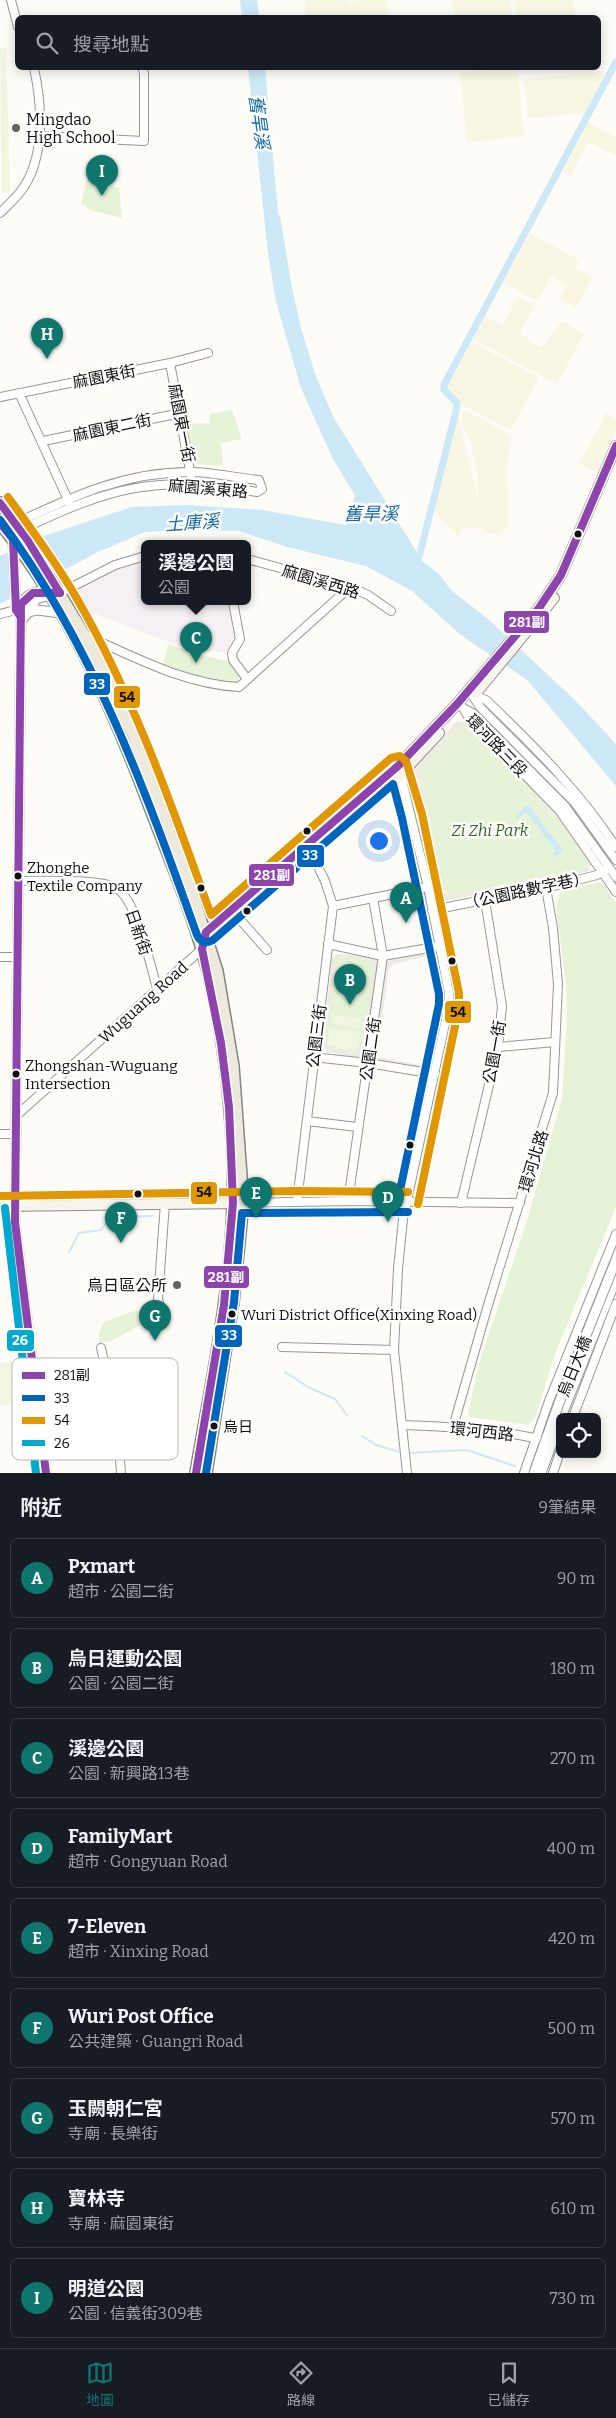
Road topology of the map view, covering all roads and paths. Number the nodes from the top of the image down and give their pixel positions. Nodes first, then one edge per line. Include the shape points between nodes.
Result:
1 (11, 0) edge
2 (15, 15) edge
3 (34, 70) edge
4 (142, 70) edge
5 (39, 136) junction
6 (0, 213) edge
7 (208, 353) dead end
8 (170, 363) junction
9 (19, 392) junction
10 (0, 396) edge
11 (181, 413) junction
12 (43, 441) junction
13 (616, 446) edge
14 (616, 464) edge
15 (191, 472) junction
16 (191, 483) junction
17 (69, 502) junction
18 (0, 503) edge
19 (0, 523) edge
20 (18, 526) junction
21 (18, 544) junction
22 (141, 557) edge
23 (251, 560) edge
24 (350, 587) junction
25 (51, 590) junction
26 (234, 605) edge
27 (391, 611) dead end
28 (0, 614) edge
29 (21, 614) junction
30 (61, 614) junction
31 (530, 624) junction
32 (87, 636) junction
33 (247, 679) junction
34 (472, 693) junction
35 (460, 706) junction
36 (399, 770) junction
37 (616, 847) edge
38 (309, 848) junction
39 (611, 865) edge
40 (616, 877) edge
41 (18, 881) junction
42 (428, 887) junction
43 (546, 888) junction
44 (616, 892) edge
45 (373, 898) junction
46 (485, 900) junction
47 (333, 906) junction
48 (432, 910) junction
49 (235, 914) junction
50 (206, 940) junction
51 (328, 944) junction
52 (440, 946) junction
53 (267, 950) dead end
54 (383, 956) junction
55 (0, 957) edge
56 (18, 957) junction
57 (157, 988) junction
58 (556, 1042) junction
59 (498, 1047) junction
60 (313, 1057) junction
61 (368, 1063) junction
62 (435, 1074) junction
63 (17, 1115) junction
64 (307, 1121) junction
65 (357, 1127) junction
66 (0, 1134) edge
67 (16, 1134) junction
68 (297, 1201) junction
69 (348, 1201) junction
70 (408, 1202) junction
71 (165, 1203) junction
72 (238, 1203) junction
73 (461, 1203) junction
74 (520, 1203) junction
75 (0, 1206) edge
76 (15, 1207) junction
77 (616, 1234) edge
78 (616, 1260) edge
79 (616, 1279) edge
80 (616, 1299) edge
81 (616, 1304) edge
82 (163, 1318) dead end
83 (607, 1327) junction
84 (282, 1347) dead end
85 (102, 1348) dead end
86 (394, 1350) junction
87 (33, 1358) edge
88 (104, 1358) edge
89 (563, 1413) edge
90 (575, 1413) edge
91 (402, 1426) junction
92 (454, 1427) junction
93 (556, 1432) edge
94 (536, 1438) junction
95 (556, 1444) edge
96 (558, 1458) edge
97 (44, 1460) edge
98 (120, 1460) edge
99 (46, 1473) edge
100 (121, 1473) edge
101 (196, 1473) edge
102 (206, 1473) edge
103 (407, 1473) edge
104 (524, 1473) edge
105 (534, 1473) edge
106 (541, 1473) edge
107 (552, 1473) edge

1 - 2 street
3 - 5 street via 39,89
4 - 5 street via 144,141
5 - 6 street via 30,174 22,190
7 - 8 street, 麻園東街
8 - 9 street, 麻園東街
8 - 11 street, 麻園東一街
9 - 10 street, 麻園東街
9 - 12 street
11 - 12 street, 麻園東二街
11 - 15 street, 麻園東一街
12 - 17 street
13 - 31 main road via 560,575
14 - 31 main road via 569,572 553,600
15 - 16 street, 麻園東一街
15 - 16 street, 麻園溪東路 via 258,480 262,489 257,492
15 - 17 street, 麻園溪東路 via 126,478 98,486
16 - 17 street, 麻園溪東路 via 139,486
17 - 20 street, 麻園溪東路
18 - 20 main road
19 - 21 main road
20 - 21 main road
21 - 25 main road
21 - 29 street
22 - 25 street
23 - 24 street, 麻園溪西路
24 - 27 street, 麻園溪西路
24 - 33 street
25 - 29 street via 26,596 21,604
25 - 30 main road
25 - 32 main road
26 - 33 street via 240,639 232,660
28 - 29 street
29 - 30 street via 37,610
29 - 41 street
30 - 50 main road via 124,738
31 - 34 main road, Wuguang Road
32 - 33 street via 158,669 216,685 239,686
32 - 50 main road via 133,734
34 - 35 main road, Wuguang Road
34 - 37 street, 環河路三段 via 486,700 574,790
34 - 39 street, 環河路三段 via 480,707 575,803
35 - 36 main road, Wuguang Road
35 - 39 street, 環河路三段
36 - 38 main road, Wuguang Road
36 - 42 street
38 - 47 street, 公園三街
38 - 49 main road, Wuguang Road
38 - 50 main road, Wuguang Road
39 - 40 street, 環河路三段
39 - 43 street, （公園路數字巷） via 597,876
39 - 44 street, 環河路三段
41 - 56 street
41 - 57 street, 日新街 via 103,883 117,888 130,903
42 - 45 street
42 - 48 street
43 - 46 street, （公園路數字巷）
43 - 58 street, 環河北路 via 558,984
45 - 47 street
45 - 54 street, 公園二街
46 - 48 street, （公園路數字巷）
46 - 59 street, 公園一街 via 502,1006
47 - 51 street, 公園三街
48 - 52 street
49 - 50 main road, Wuguang Road
49 - 53 street
50 - 57 street, Wuguang Road
50 - 72 main road
51 - 54 street
51 - 60 street, 公園三街
52 - 54 street
52 - 62 street via 449,1005
54 - 61 street, 公園二街
55 - 56 street
56 - 63 street
57 - 63 street, Wuguang Road
58 - 59 street
58 - 74 street, 環河北路 via 553,1093
59 - 73 street, 公園一街
60 - 61 street
60 - 64 street, 公園三街
61 - 62 street
61 - 65 street, 公園二街
62 - 70 street
63 - 67 street
64 - 65 street
64 - 68 street, 公園三街
65 - 69 street, 公園二街
66 - 67 street
67 - 76 street
68 - 69 street
68 - 72 street
69 - 70 street
70 - 73 street
70 - 86 street via 398,1269
71 - 72 main road
71 - 76 main road
71 - 82 street via 158,1299
72 - 101 main road
72 - 102 main road via 233,1302
73 - 74 street
74 - 92 street, 環河北路
75 - 76 main road
76 - 87 street
77 - 94 street
78 - 105 street, 烏日大橋, bridge
79 - 89 street
80 - 83 street
81 - 83 street
83 - 90 street
84 - 86 street
85 - 88 street
86 - 91 street
91 - 92 street, 環河西路
91 - 103 street
92 - 94 street, 環河西路
93 - 106 street, bridge
94 - 95 street, 環河西路
94 - 104 street
96 - 107 street
97 - 99 street
98 - 100 street

